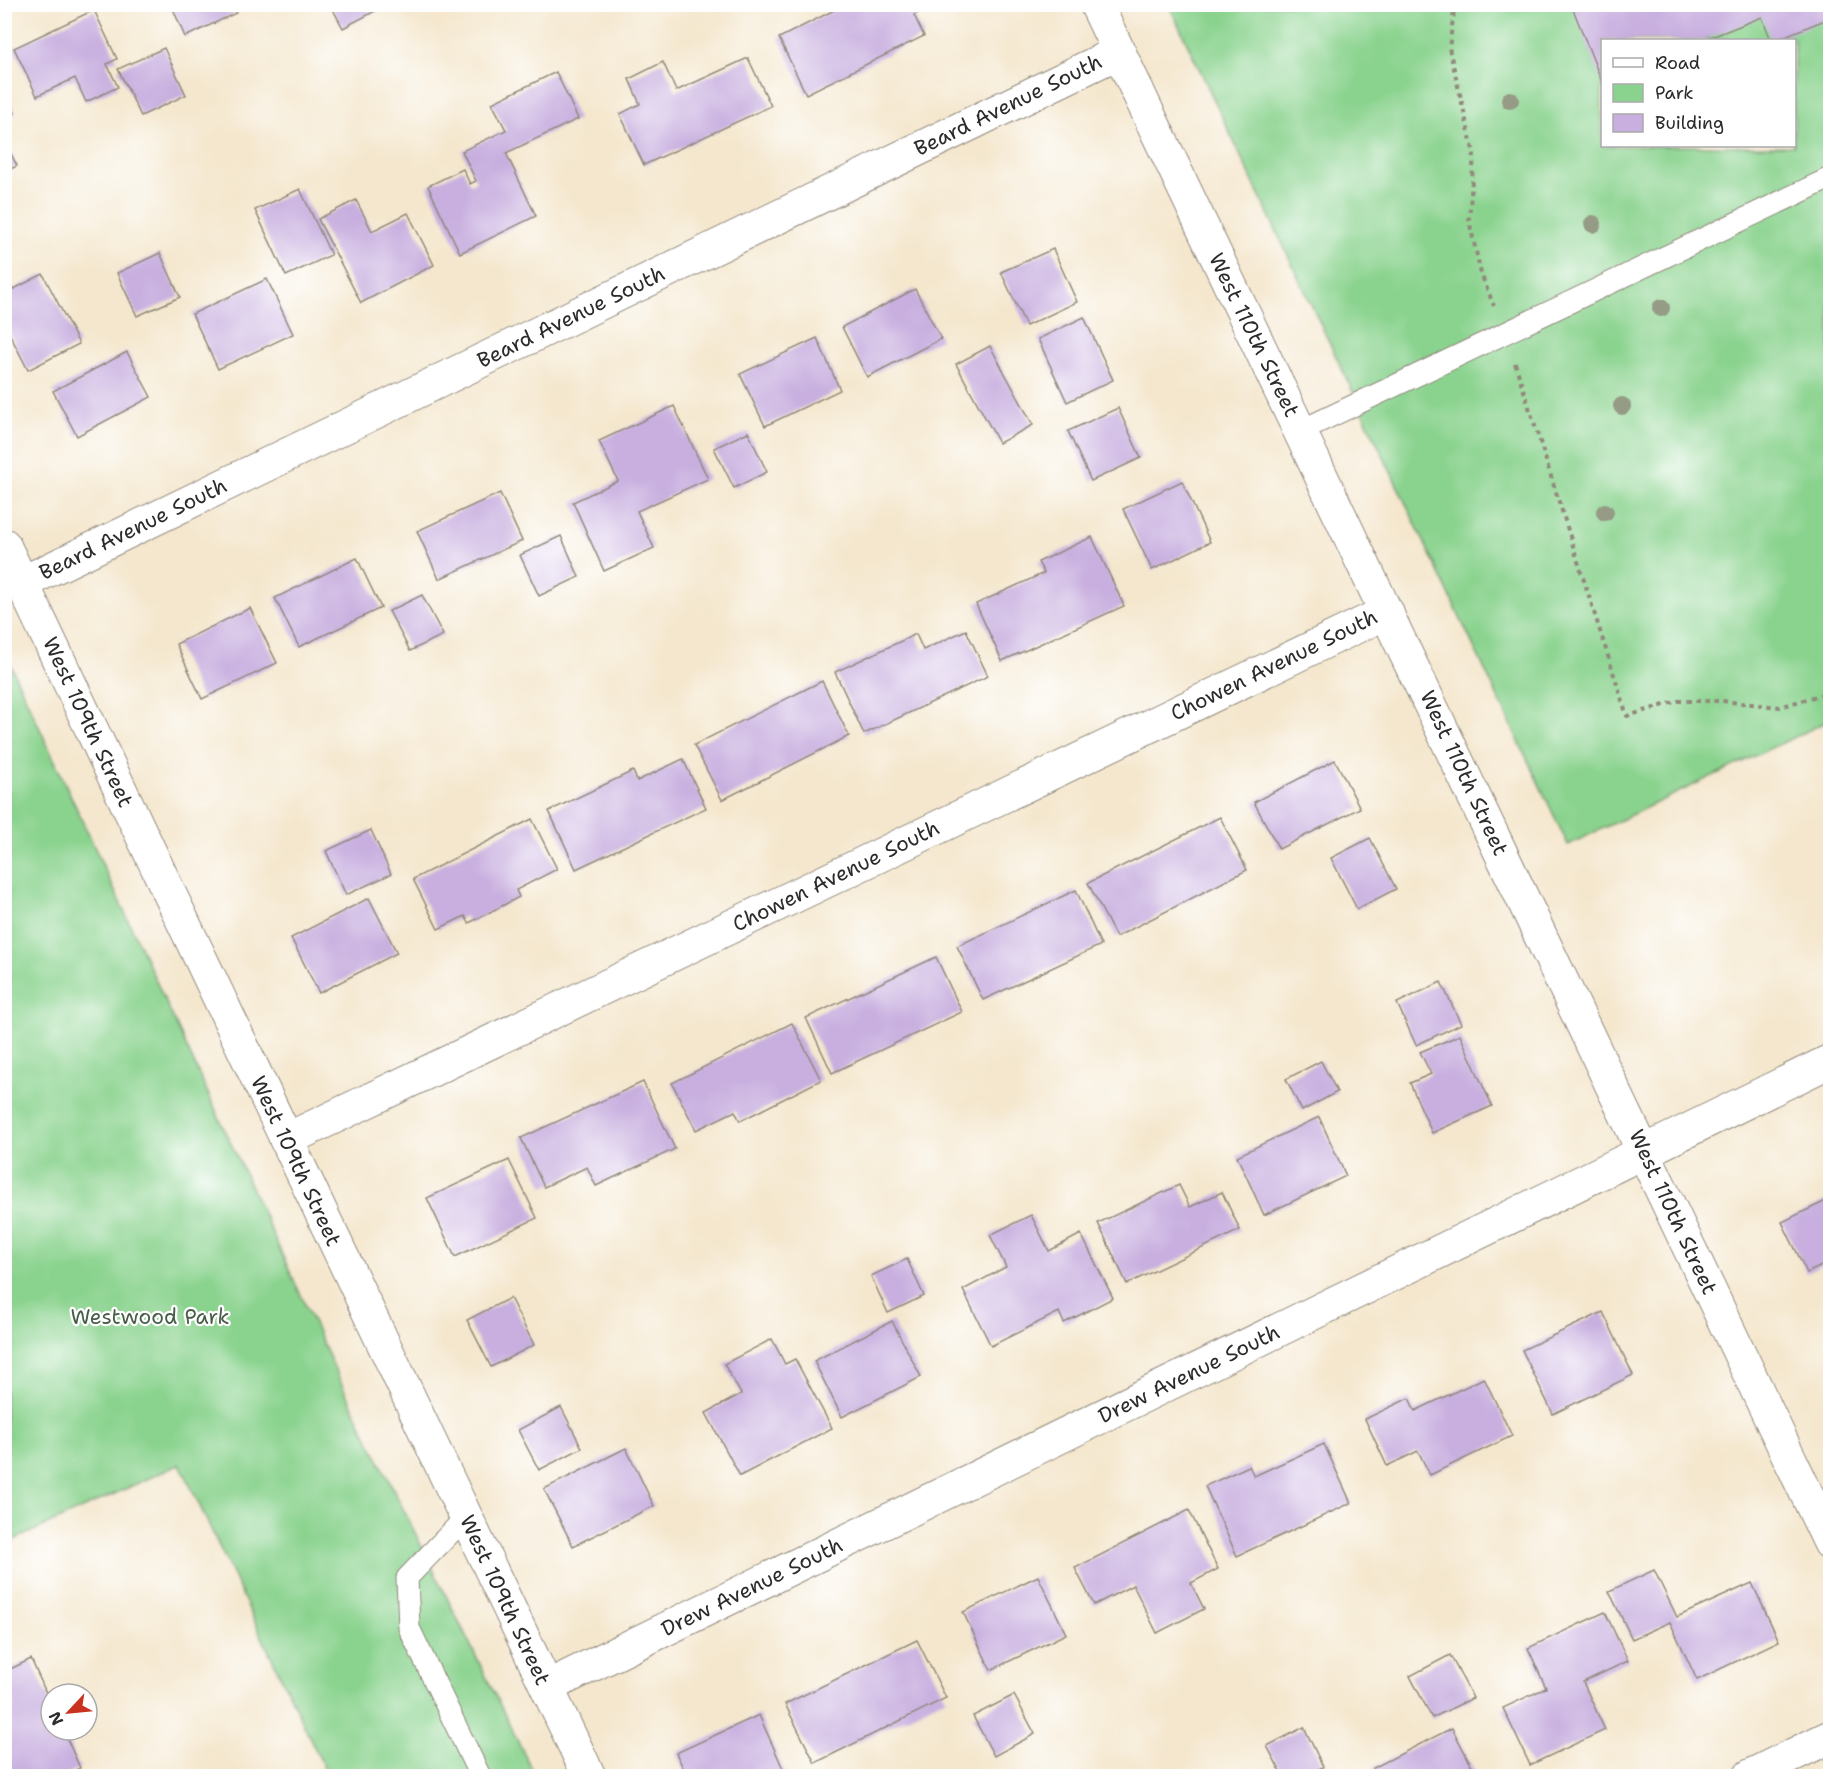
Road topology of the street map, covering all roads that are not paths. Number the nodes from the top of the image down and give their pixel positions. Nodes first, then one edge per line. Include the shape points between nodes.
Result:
1 (1096, 4) edge
2 (1119, 52) junction
3 (1830, 178) edge
4 (1300, 431) junction
5 (4, 545) edge
6 (13, 587) edge
7 (1387, 612) junction
8 (1830, 1061) edge
9 (286, 1140) junction
10 (1644, 1152) junction
11 (466, 1517) junction
12 (1830, 1543) edge
13 (547, 1687) junction
14 (1830, 1737) edge
15 (480, 1776) edge
16 (589, 1776) edge
17 (1750, 1776) edge

1 - 2 street, West 110th Street
2 - 4 street, West 110th Street
2 - 6 street, Beard Avenue South
3 - 4 lane
4 - 7 street, West 110th Street
5 - 6 street, West 109th Street
6 - 9 street, West 109th Street
7 - 9 street, Chowen Avenue South
7 - 10 street, West 110th Street
8 - 10 street, Drew Avenue South
9 - 11 street, West 109th Street
10 - 12 street, West 110th Street
10 - 13 street, Drew Avenue South
11 - 13 street, West 109th Street
11 - 15 lane via 407,1578 409,1628
13 - 16 street, West 109th Street
14 - 17 street

